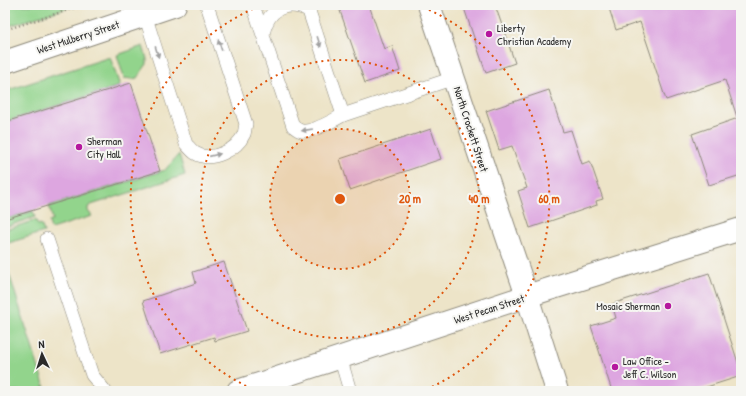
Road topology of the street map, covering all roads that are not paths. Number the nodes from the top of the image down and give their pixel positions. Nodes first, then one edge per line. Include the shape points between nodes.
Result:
1 (175, 5) edge
2 (207, 5) edge
3 (253, 5) edge
4 (429, 5) edge
5 (308, 8) edge
6 (145, 15) junction
7 (263, 34) junction
8 (5, 62) edge
9 (454, 78) junction
10 (343, 115) junction
11 (741, 228) edge
12 (46, 239) dead end
13 (527, 296) junction
14 (340, 358) junction
15 (105, 391) edge
16 (238, 391) edge
17 (350, 391) edge
18 (557, 391) edge

1 - 6 street, West Mulberry Street
6 -> 2 lane via 186,144 195,153 206,157 219,155 238,143 246,124
3 - 7 lane
4 - 9 street, North Crockett Street
5 - 7 lane via 294,6 276,10 265,23
5 -> 10 lane
6 - 8 street, West Mulberry Street
10 -> 7 lane via 305,132 294,126
9 - 10 lane
9 - 13 street, North Crockett Street
11 - 13 street, West Pecan Street
12 - 15 lane via 92,375
13 - 14 street, West Pecan Street
13 - 18 street, North Crockett Street
14 - 16 street, West Pecan Street
14 - 17 lane

